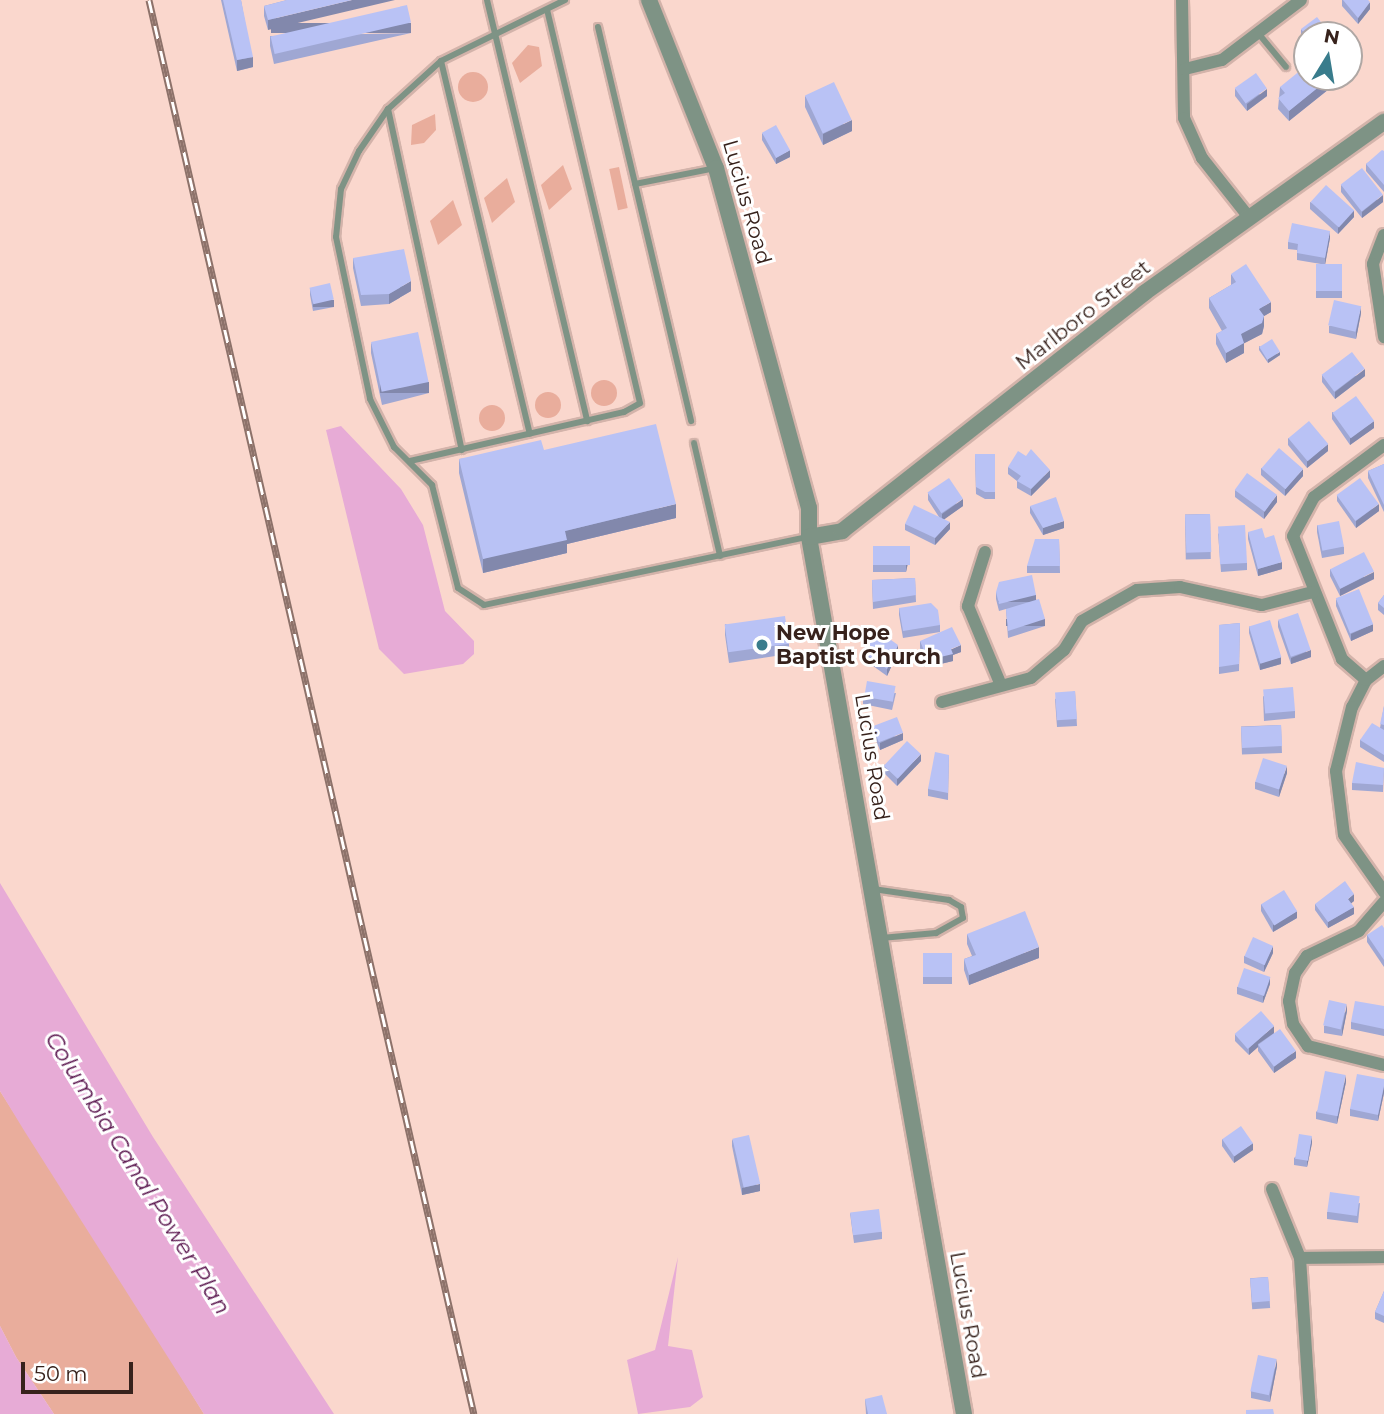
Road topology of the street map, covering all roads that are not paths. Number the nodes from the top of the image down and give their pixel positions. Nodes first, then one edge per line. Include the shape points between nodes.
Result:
1 (487, 0) edge
2 (565, 0) edge
3 (649, 0) edge
4 (1182, 0) edge
5 (1301, 0) edge
6 (547, 10) junction
7 (598, 27) dead end
8 (1258, 33) junction
9 (495, 35) junction
10 (441, 61) junction
11 (1286, 67) dead end
12 (1185, 69) junction
13 (388, 109) junction
14 (1384, 122) edge
15 (716, 168) junction
16 (635, 184) junction
17 (1248, 216) junction
18 (1384, 235) edge
19 (1384, 337) edge
20 (587, 421) junction
21 (691, 421) dead end
22 (530, 434) junction
23 (694, 443) dead end
24 (1384, 445) edge
25 (462, 450) junction
26 (410, 461) junction
27 (809, 537) junction
28 (985, 552) dead end
29 (720, 556) junction
30 (1313, 592) junction
31 (1384, 666) edge
32 (1366, 680) junction
33 (1000, 683) junction
34 (942, 702) dead end
35 (873, 889) junction
36 (1384, 892) edge
37 (1384, 902) edge
38 (881, 938) junction
39 (1384, 1065) edge
40 (1272, 1189) dead end
41 (1384, 1257) edge
42 (1300, 1258) junction
43 (964, 1414) edge
44 (1310, 1414) edge

1 - 9 lane
2 - 6 lane
3 - 15 street, Lucius Road
4 - 12 street
5 - 8 street
6 - 9 lane
6 - 20 lane via 640,403
7 - 16 lane
8 - 11 lane
8 - 12 street via 1222,60
9 - 10 lane
9 - 20 lane
10 - 13 lane
10 - 22 lane
12 - 17 street via 1184,118 1190,138
13 - 25 lane
13 - 26 lane via 341,189 336,237 370,399 394,447
14 - 17 street, Marlboro Street
15 - 16 lane
15 - 27 street, Lucius Road via 809,508
16 - 21 lane
17 - 27 street, Marlboro Street via 842,531
18 - 19 street via 1373,264
20 - 22 lane
22 - 25 lane
23 - 29 lane
24 - 30 street via 1314,497 1301,516 1293,536
25 - 26 lane
26 - 29 lane via 432,485 458,588 484,605
27 - 29 lane
27 - 35 street, Lucius Road
28 - 33 street via 968,606
30 - 32 street via 1342,659
30 - 33 street via 1262,605 1180,587 1137,590 1082,621 1045,669
31 - 32 street
32 - 36 street via 1340,735 1336,805 1358,862
33 - 34 street
35 - 38 street, Lucius Road
35 - 38 lane via 926,894 961,907 963,918 953,928
37 - 39 street via 1359,931 1307,956 1295,973 1289,1001 1293,1024 1308,1046
38 - 43 street, Lucius Road
40 - 42 street
41 - 42 street
42 - 44 street

